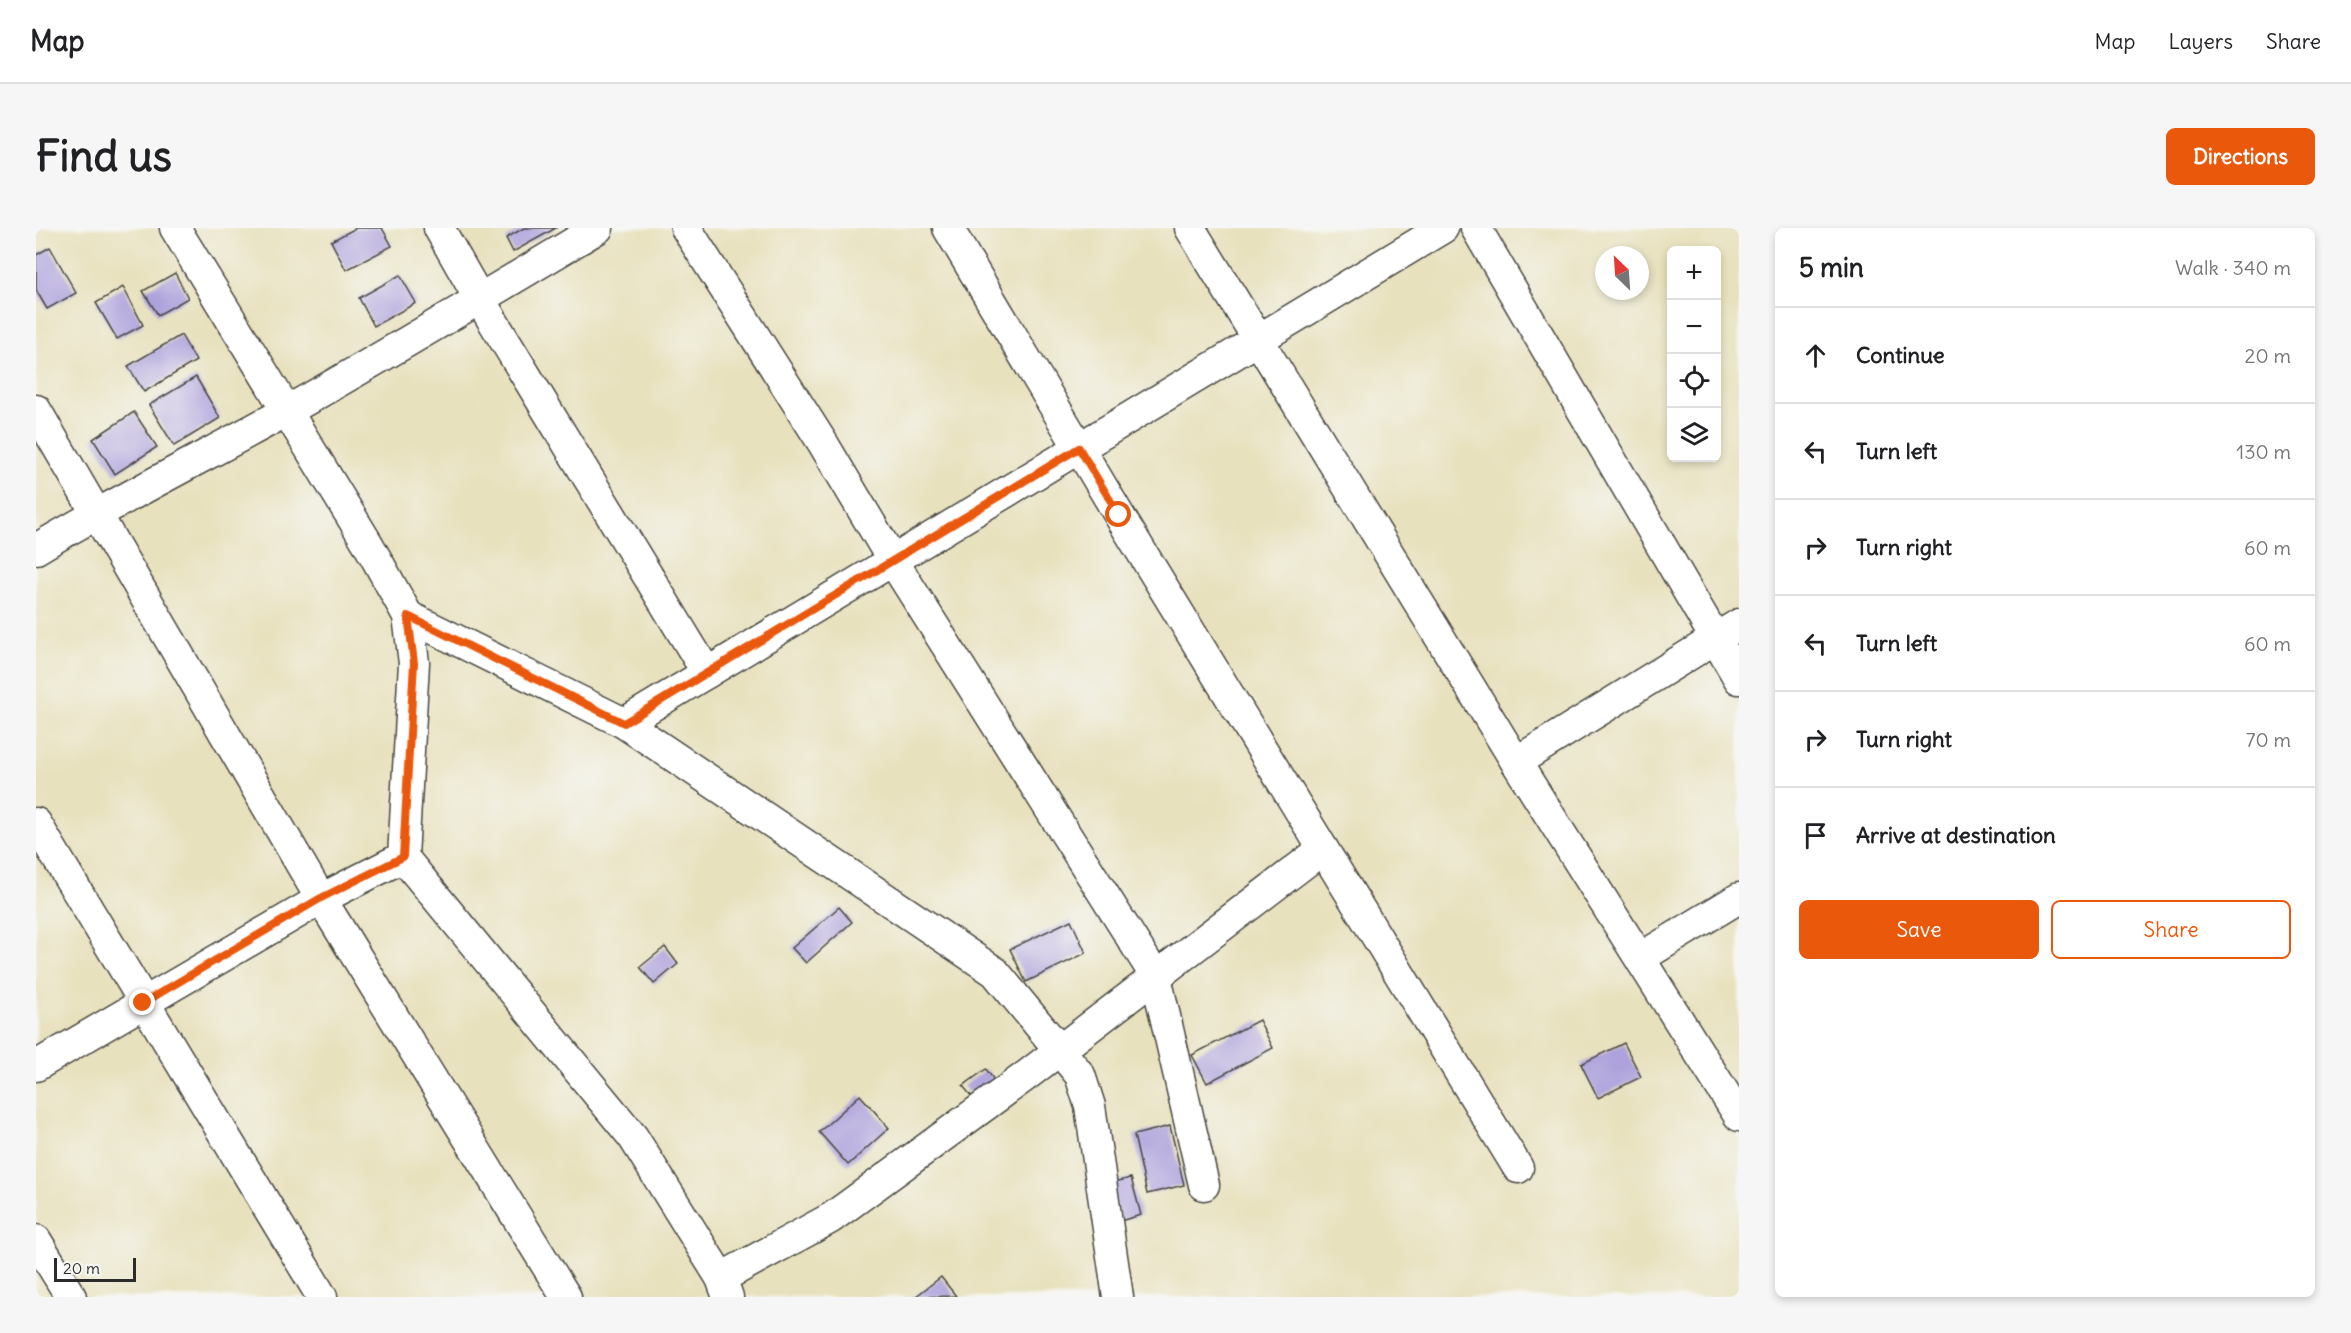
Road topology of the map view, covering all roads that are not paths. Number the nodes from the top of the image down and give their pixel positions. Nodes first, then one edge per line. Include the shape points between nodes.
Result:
1 (175, 228) edge
2 (439, 228) edge
3 (598, 228) edge
4 (686, 228) edge
5 (948, 228) edge
6 (1190, 228) edge
7 (1443, 228) edge
8 (1476, 228) edge
9 (480, 300) junction
10 (1259, 339) junction
11 (36, 410) edge
12 (287, 411) junction
13 (1079, 448) junction
14 (97, 513) junction
15 (36, 549) edge
16 (893, 561) junction
17 (408, 616) junction
18 (1727, 632) edge
19 (707, 673) junction
20 (1739, 679) edge
21 (624, 723) junction
22 (1516, 762) junction
23 (36, 823) edge
24 (1323, 849) junction
25 (403, 857) junction
26 (321, 898) junction
27 (1739, 898) edge
28 (1640, 958) junction
29 (1156, 977) junction
30 (143, 1003) junction
31 (1059, 1051) junction
32 (36, 1066) edge
33 (1739, 1116) edge
34 (1518, 1168) dead end
35 (1204, 1185) dead end
36 (36, 1240) edge
37 (724, 1287) edge
38 (71, 1297) edge
39 (322, 1297) edge
40 (566, 1297) edge
41 (1118, 1297) edge

1 - 12 street
2 - 9 street
3 - 9 street
4 - 16 street
5 - 13 street
6 - 10 street
7 - 10 street
8 - 18 street
9 - 12 street
9 - 19 street
10 - 13 street
10 - 22 street
11 - 14 street
12 - 14 street
12 - 17 street
13 - 16 street
13 - 24 street
14 - 15 street
14 - 26 street
16 - 19 street
16 - 29 street
17 - 21 street
17 - 25 street via 414,663
18 - 20 street
18 - 22 street
19 - 21 street
21 - 31 street via 995,972
22 - 28 street
23 - 30 street
24 - 29 street
24 - 34 street
25 - 26 street
25 - 37 street via 633,1137
26 - 30 street
26 - 40 street
27 - 28 street
28 - 33 street
29 - 31 street
29 - 35 street
30 - 32 street
30 - 39 street
31 - 37 street via 831,1218
31 - 41 street via 1080,1075 1090,1106
36 - 38 street

